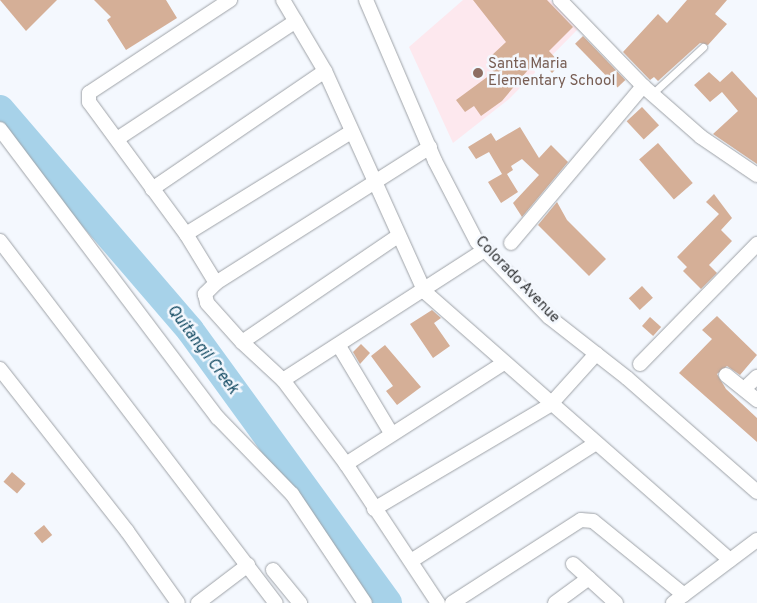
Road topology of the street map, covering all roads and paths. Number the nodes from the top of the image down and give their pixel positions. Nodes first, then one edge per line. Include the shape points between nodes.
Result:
1 (230, 0) edge
2 (283, 0) edge
3 (366, 0) edge
4 (560, 0) edge
5 (296, 21) junction
6 (703, 48) dead end
7 (325, 71) junction
8 (648, 90) junction
9 (0, 129) edge
10 (351, 132) junction
11 (117, 139) junction
12 (430, 147) junction
13 (757, 176) edge
14 (372, 183) junction
15 (152, 189) junction
16 (186, 234) junction
17 (398, 236) junction
18 (0, 241) edge
19 (512, 243) dead end
20 (757, 244) edge
21 (485, 250) junction
22 (216, 283) junction
23 (425, 292) junction
24 (242, 342) junction
25 (338, 346) junction
26 (596, 354) junction
27 (504, 362) junction
28 (640, 364) dead end
29 (0, 369) edge
30 (726, 375) dead end
31 (757, 378) edge
32 (283, 380) junction
33 (744, 390) junction
34 (757, 400) edge
35 (550, 405) junction
36 (391, 433) junction
37 (595, 444) junction
38 (346, 464) junction
39 (757, 492) edge
40 (374, 509) junction
41 (757, 540) edge
42 (730, 560) junction
43 (411, 561) junction
44 (573, 564) dead end
45 (248, 565) junction
46 (273, 570) dead end
47 (589, 578) junction
48 (678, 599) edge
49 (178, 603) edge
50 (198, 603) edge
51 (276, 603) edge
52 (300, 603) edge
53 (365, 603) edge
54 (438, 603) edge
55 (452, 603) edge
56 (554, 603) edge
57 (616, 603) edge

1 - 11 street via 89,93 89,102
2 - 5 street
3 - 12 street, Colorado Avenue
4 - 8 street
5 - 7 street
5 - 11 street
6 - 8 lane
7 - 10 street
7 - 15 street
8 - 13 street via 701,138
8 - 19 street
9 - 53 street via 218,418 292,494
10 - 14 street
10 - 16 street
11 - 15 street
12 - 14 street
12 - 21 street, Colorado Avenue via 458,209
14 - 17 street
14 - 22 street
15 - 16 street
16 - 22 street
17 - 23 street
17 - 24 street
18 - 45 street
20 - 28 street
21 - 23 street
21 - 26 street, Colorado Avenue via 549,317
22 - 24 street via 205,294 207,303
23 - 25 street
23 - 27 street
24 - 32 street
25 - 32 street
25 - 36 street
26 - 35 street
26 - 39 street, Colorado Avenue
27 - 35 street
27 - 36 street
29 - 49 street via 127,531
30 - 33 street
31 - 33 street
32 - 38 street
33 - 34 street
35 - 37 street
35 - 40 street
36 - 38 street
37 - 42 street
37 - 43 street
38 - 40 street
40 - 43 street
41 - 42 street
42 - 48 street
43 - 54 street
44 - 47 street
45 - 50 street
45 - 51 street
46 - 52 street
47 - 56 street
47 - 57 street
48 - 55 street via 592,521 581,520

